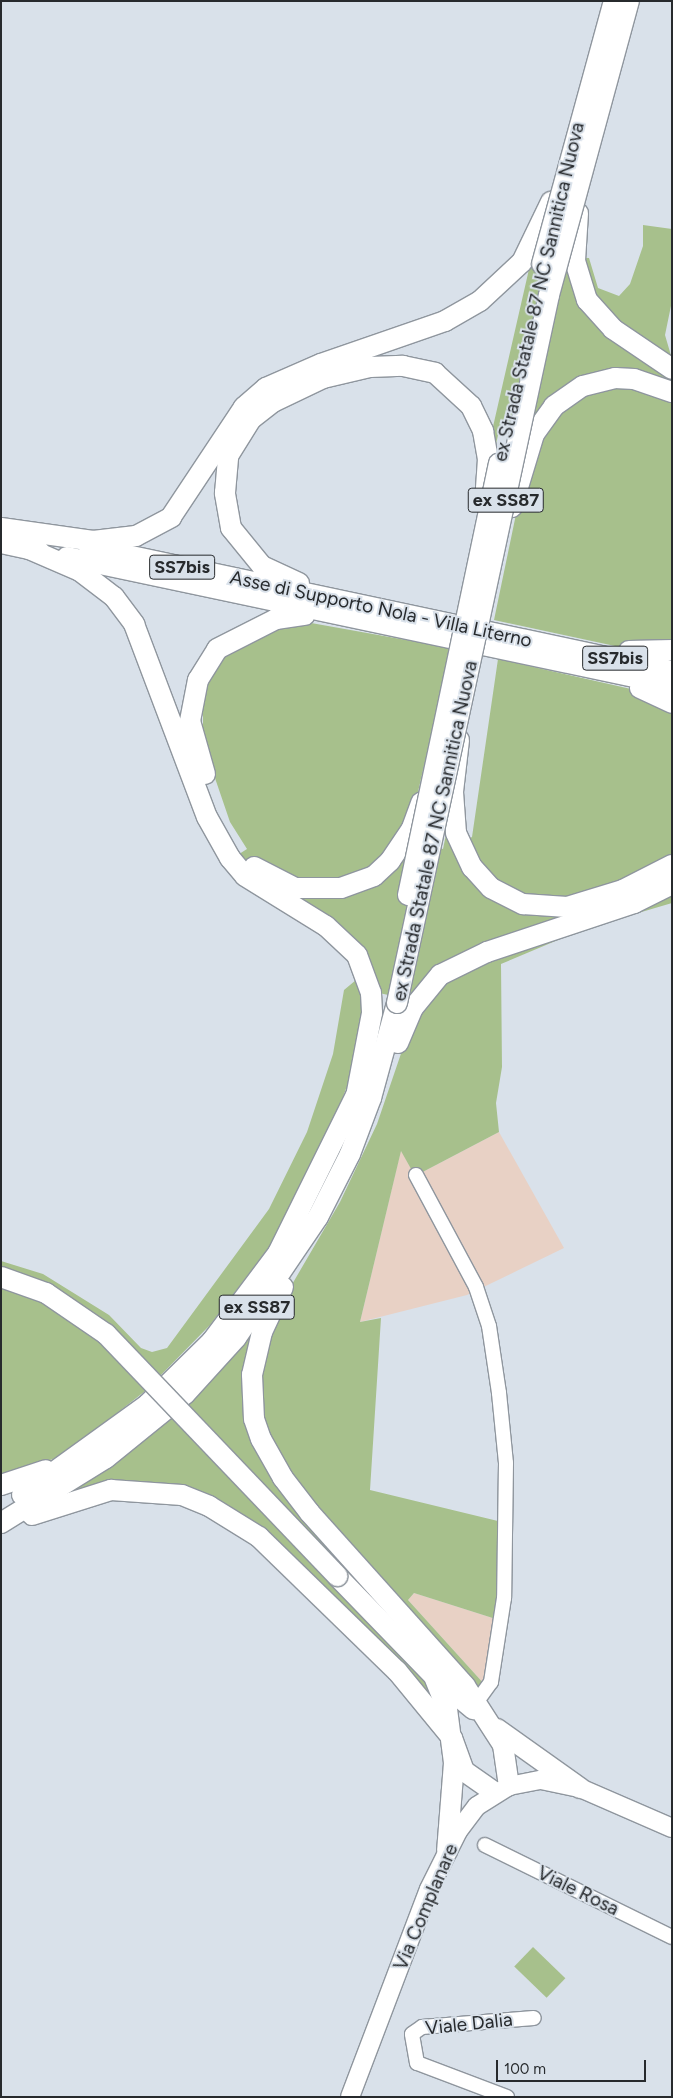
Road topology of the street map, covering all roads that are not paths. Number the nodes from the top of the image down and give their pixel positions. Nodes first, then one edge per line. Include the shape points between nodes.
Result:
1 (614, 1) edge
2 (629, 1) edge
3 (577, 154) junction
4 (672, 369) edge
5 (322, 371) junction
6 (672, 392) edge
7 (1, 528) edge
8 (491, 536) junction
9 (1, 543) edge
10 (27, 548) junction
11 (362, 605) junction
12 (316, 613) junction
13 (557, 646) junction
14 (672, 650) edge
15 (574, 664) junction
16 (672, 671) edge
17 (672, 685) edge
18 (672, 704) edge
19 (459, 727) junction
20 (434, 770) junction
21 (201, 781) junction
22 (672, 865) edge
23 (672, 884) edge
24 (628, 896) junction
25 (391, 1002) junction
26 (364, 1098) junction
27 (416, 1175) dead end
28 (318, 1216) junction
29 (1, 1277) edge
30 (72, 1461) junction
31 (1, 1485) edge
32 (1, 1508) edge
33 (1, 1525) edge
34 (435, 1677) junction
35 (481, 1712) junction
36 (452, 1738) junction
37 (580, 1788) junction
38 (502, 1790) junction
39 (672, 1828) edge
40 (485, 1845) dead end
41 (447, 1851) junction
42 (672, 1936) edge
43 (534, 2018) dead end
44 (350, 2097) edge
45 (507, 2097) edge

1 - 3 highway, ex Strada Statale 87 NC Sannitica Nuova / ex SS87, bridge
2 - 3 highway, ex Strada Statale 87 NC Sannitica Nuova / ex SS87, bridge
3 - 4 highway, bridge via 574,233 578,282 587,300 613,330
3 - 5 highway, bridge via 544,221 507,280 445,321
3 - 8 highway, ex Strada Statale 87 NC Sannitica Nuova / ex SS87, bridge
5 - 7 highway via 266,388 244,407 171,517 136,536 93,541
5 - 8 highway, bridge via 403,366 435,373 457,390 483,431 489,467
5 - 11 highway via 251,419 228,456 225,493 231,528 262,566
6 - 8 highway, bridge via 634,379 616,378 583,386 554,406 534,434
7 - 11 highway, Asse di Supporto Nola - Villa Literno / SS7bis
8 - 19 highway, ex Strada Statale 87 NC Sannitica Nuova / ex SS87, bridge
8 - 20 highway, ex Strada Statale 87 NC Sannitica Nuova / ex SS87, bridge
9 - 10 highway, Asse di Supporto Nola - Villa Literno / SS7bis
10 - 12 highway, Asse di Supporto Nola - Villa Literno / SS7bis
10 - 21 highway via 80,571 114,597 134,624
11 - 13 highway, Asse di Supporto Nola - Villa Literno / SS7bis
12 - 15 highway, Asse di Supporto Nola - Villa Literno / SS7bis
12 - 21 highway via 276,619 217,649 198,680 190,721
13 - 14 highway via 655,653
13 - 16 highway, Asse di Supporto Nola - Villa Literno / SS7bis
15 - 17 highway, Asse di Supporto Nola - Villa Literno / SS7bis
15 - 18 highway
19 - 24 highway via 453,792 456,834 472,867 491,888 523,904 543,907 567,907
19 - 25 highway, ex Strada Statale 87 NC Sannitica Nuova / ex SS87, bridge
20 - 21 highway, bridge via 412,828 390,861 374,876 341,888 319,890 295,888 257,870 239,851
20 - 25 highway, ex Strada Statale 87 NC Sannitica Nuova / ex SS87, bridge
21 - 25 highway via 217,838 245,876 343,940
22 - 24 highway
23 - 24 highway
24 - 25 highway via 487,952
25 - 26 highway, ex Strada Statale 87 NC Sannitica Nuova / ex SS87
25 - 26 highway via 390,1069
26 - 28 highway, ex Strada Statale 87 NC Sannitica Nuova / ex SS87 via 350,1154
26 - 30 highway, ex Strada Statale 87 NC Sannitica Nuova / ex SS87 via 278,1253 212,1341 148,1404
27 - 35 street via 476,1287 489,1326 499,1393 506,1463 504,1598 491,1682
28 - 33 highway, ex Strada Statale 87 NC Sannitica Nuova / ex SS87 via 236,1338 185,1394 106,1458
28 - 35 highway via 260,1339 252,1375 254,1419 283,1478 454,1670
29 - 34 highway, bridge via 46,1293 106,1334
30 - 31 highway
30 - 32 highway, ex Strada Statale 87 NC Sannitica Nuova / ex SS87
33 - 36 highway via 110,1490 182,1495 209,1506 266,1544 397,1671
34 - 35 highway
34 - 36 highway via 447,1710
35 - 36 highway via 460,1715
35 - 37 highway
35 - 38 highway via 507,1755
36 - 38 highway via 464,1771
36 - 41 highway
37 - 38 main road, Via Complanare via 542,1780
37 - 39 main road, Via Complanare
38 - 41 main road, Via Complanare via 477,1806
40 - 42 street, Viale Rosa
41 - 44 main road, Via Complanare
43 - 45 street, Viale Dalia via 422,2027 412,2034 417,2063

